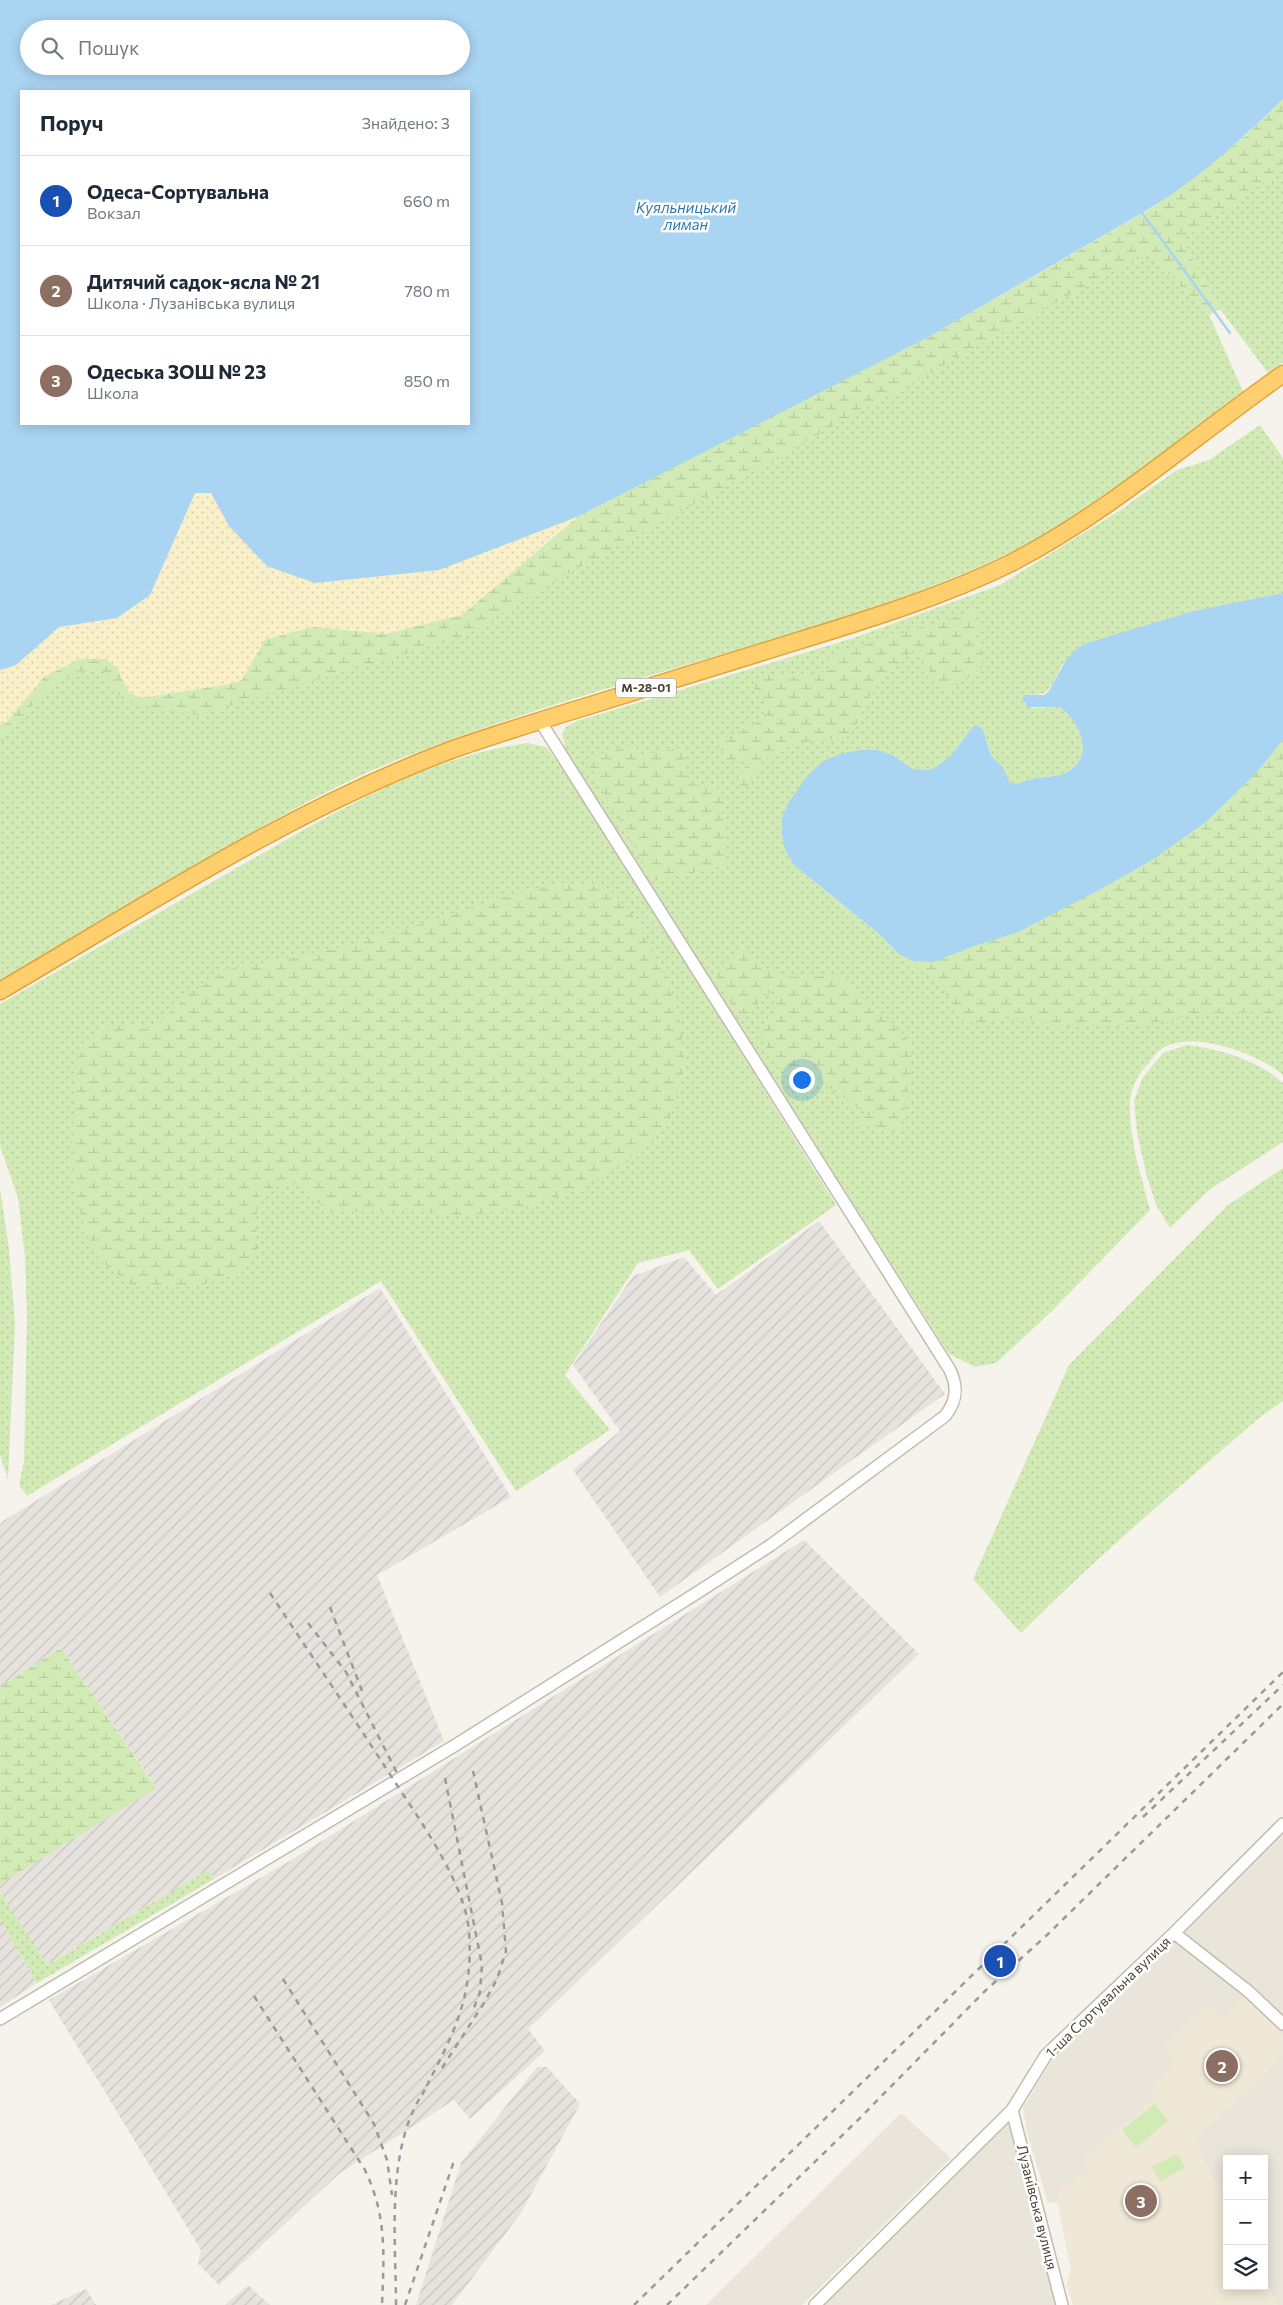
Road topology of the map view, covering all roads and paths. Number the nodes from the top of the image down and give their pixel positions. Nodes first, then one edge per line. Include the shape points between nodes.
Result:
1 (1283, 374) edge
2 (540, 721) junction
3 (0, 991) edge
4 (1283, 1824) edge
5 (1174, 1933) junction
6 (0, 2019) edge
7 (1283, 2024) edge
8 (1012, 2110) junction
9 (815, 2305) edge
10 (1062, 2305) edge

1 - 2 highway, М-28-01 via 1107,505 1052,540 988,573 894,611
2 - 3 highway, М-28-01 via 400,770 311,812
2 - 6 street via 950,1370 956,1388 952,1406 945,1416 778,1540 703,1589 454,1746
4 - 5 street, 1-ша Сортувальна вулиця
5 - 7 street via 1248,1991
5 - 8 street, 1-ша Сортувальна вулиця via 1046,2055
8 - 9 street, 1-ша Сортувальна вулиця
8 - 10 street, Лузанівська вулиця

